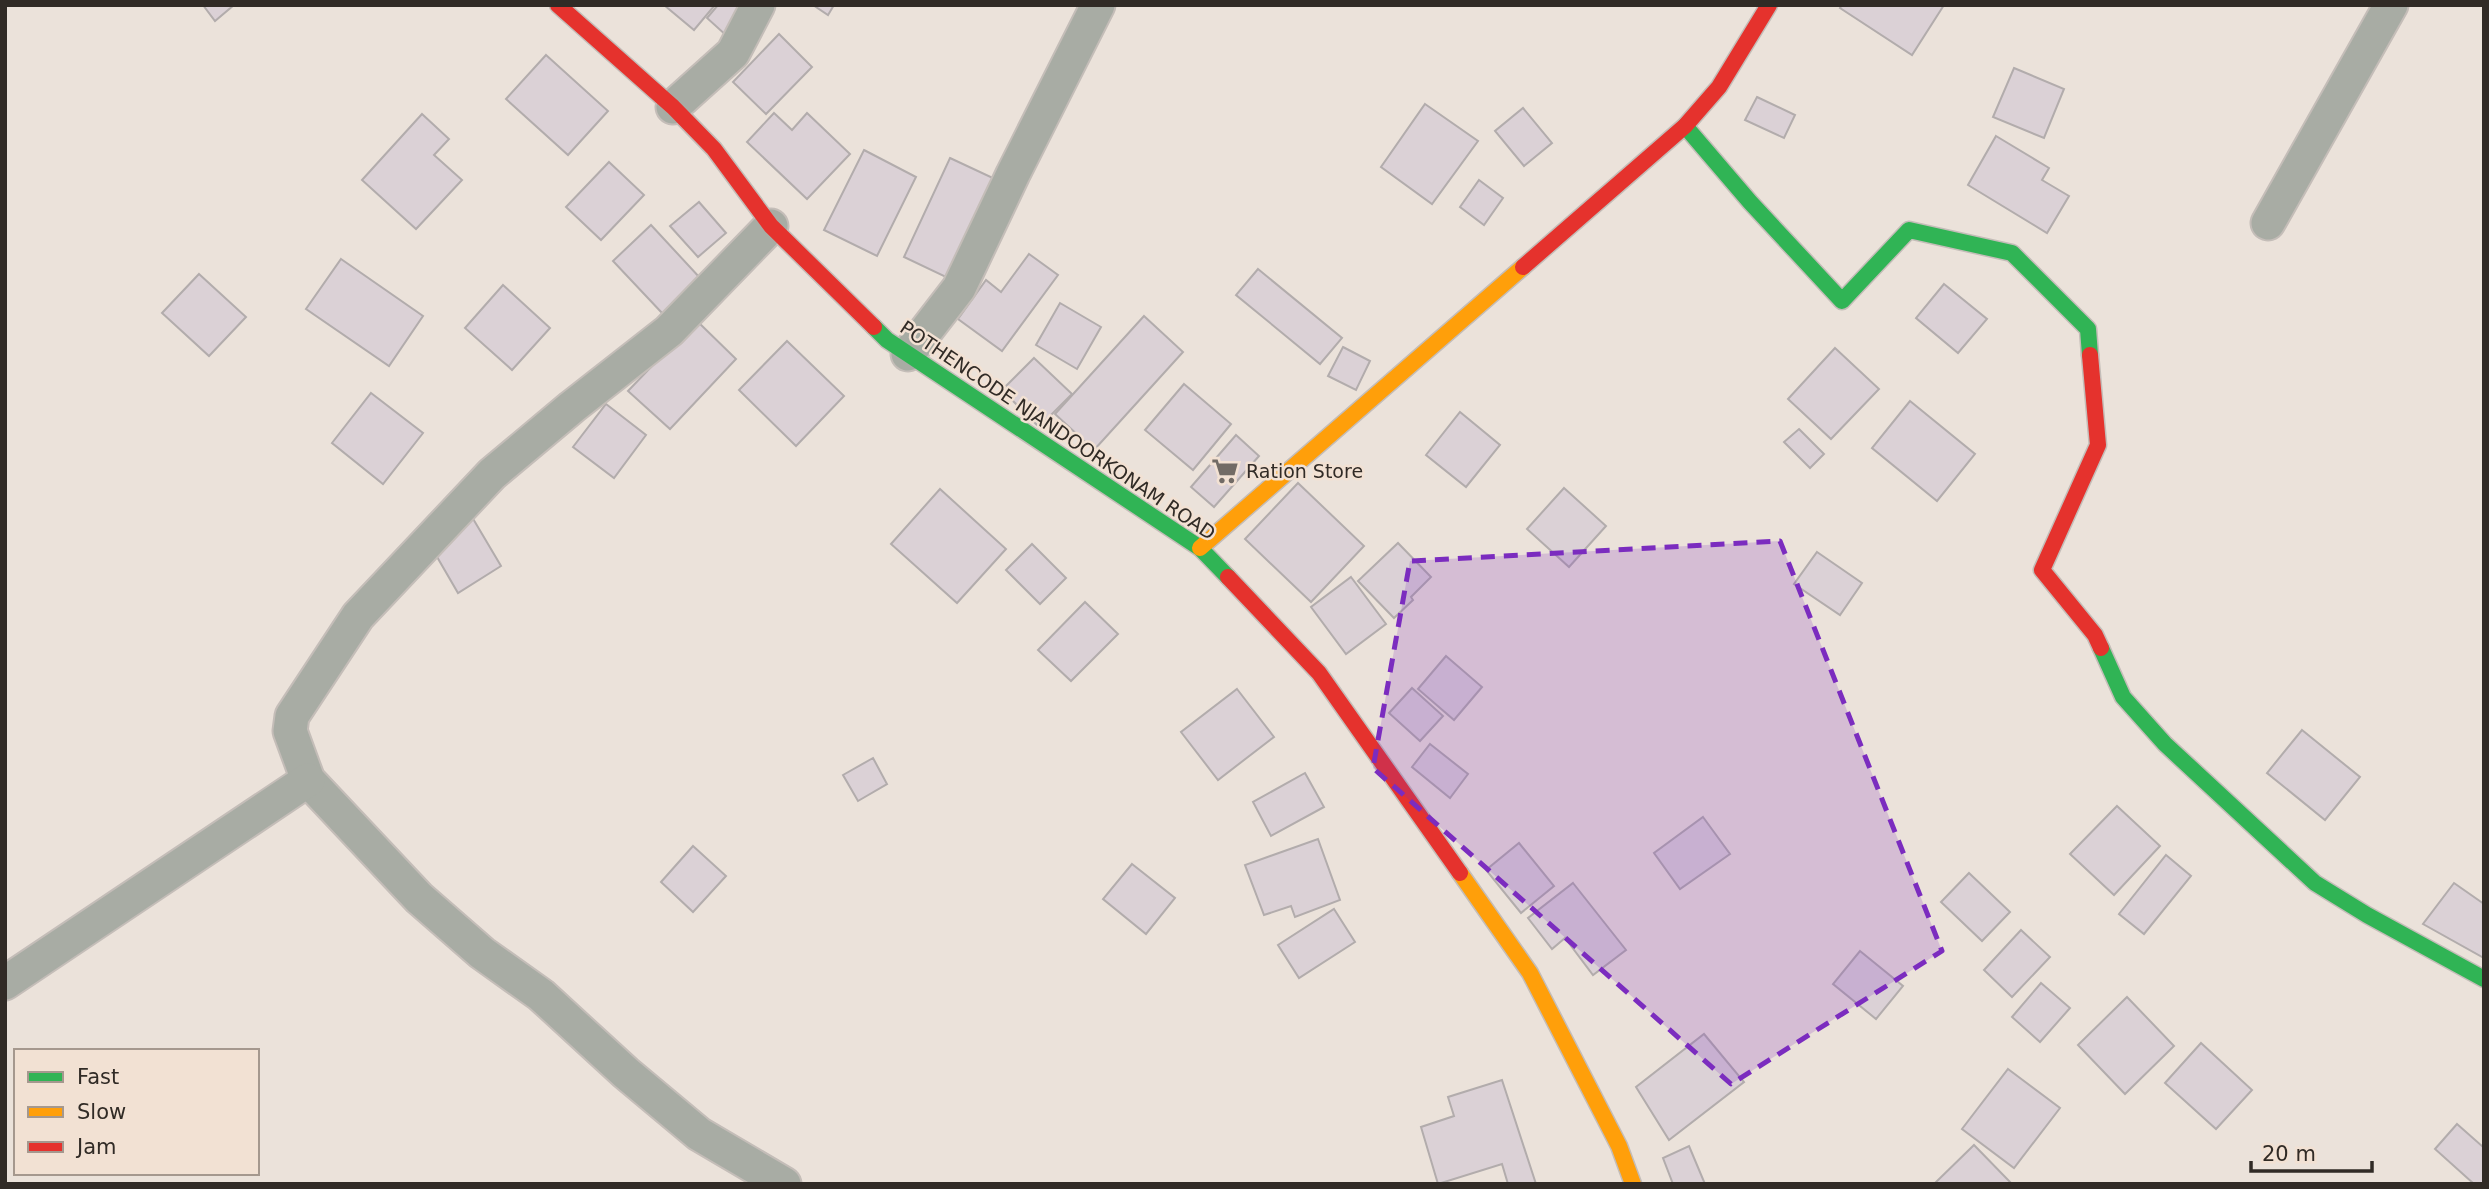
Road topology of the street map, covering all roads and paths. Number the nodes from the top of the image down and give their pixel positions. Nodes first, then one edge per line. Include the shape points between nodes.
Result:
1 (558, 5) edge
2 (758, 5) edge
3 (1098, 5) edge
4 (1769, 5) edge
5 (2391, 5) edge
6 (673, 107) junction
7 (1685, 126) junction
8 (2268, 223) dead end
9 (771, 226) junction
10 (908, 354) junction
11 (1200, 548) junction
12 (308, 780) junction
13 (2484, 979) edge
14 (5, 983) edge
15 (784, 1184) edge
16 (1633, 1184) edge

1 - 6 street, POTHENCODE NJANDOORKONAM ROAD
2 - 6 street via 733,53
3 - 10 street via 959,288
4 - 7 street via 1719,87
5 - 8 street
6 - 9 street, POTHENCODE NJANDOORKONAM ROAD via 714,149
7 - 11 street
7 - 13 street via 1842,301 1909,230 2012,253 2088,329 2098,446 2042,570 2095,635 2123,696 2216,793 2315,883
9 - 10 street, POTHENCODE NJANDOORKONAM ROAD via 887,340
9 - 12 street via 668,331 492,474 358,616 292,716 289,731
10 - 11 street, POTHENCODE NJANDOORKONAM ROAD
11 - 16 street, POTHENCODE NJANDOORKONAM ROAD via 1319,673 1530,973 1619,1146
12 - 14 street
12 - 15 street via 419,898 482,953 541,995 699,1134

